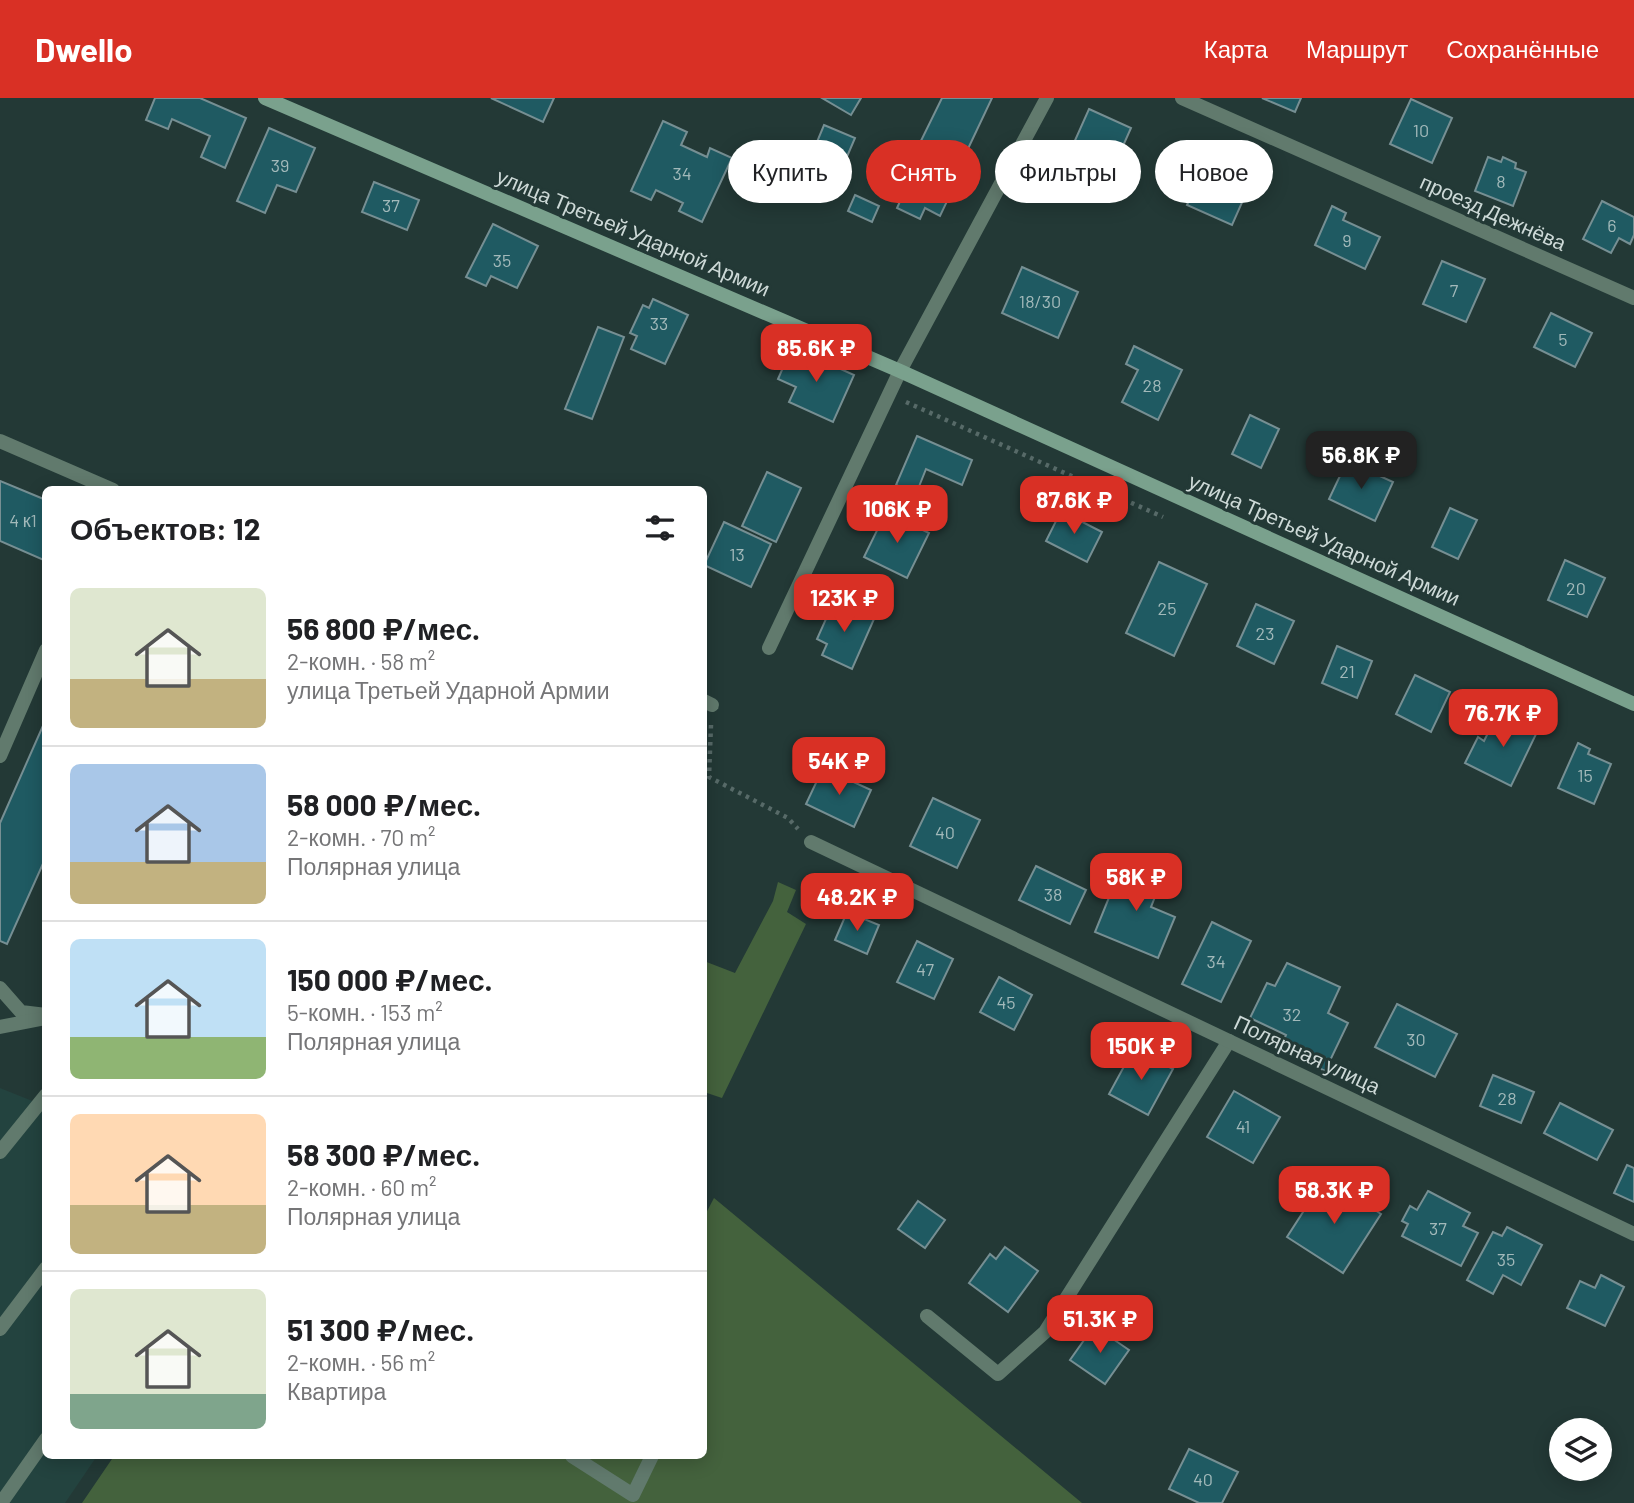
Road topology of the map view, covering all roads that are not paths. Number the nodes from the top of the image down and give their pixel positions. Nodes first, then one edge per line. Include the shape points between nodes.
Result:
1 (265, 98) edge
2 (1047, 98) edge
3 (1182, 98) edge
4 (1634, 298) edge
5 (900, 370) junction
6 (0, 440) edge
7 (104, 486) edge
8 (769, 648) dead end
9 (42, 659) edge
10 (1634, 704) edge
11 (0, 756) edge
12 (811, 842) road end
13 (0, 988) edge
14 (42, 1016) edge
15 (42, 1018) edge
16 (0, 1027) edge
17 (1229, 1041) junction
18 (42, 1100) edge
19 (0, 1152) edge
20 (1634, 1234) edge
21 (42, 1273) edge
22 (927, 1316) dead end
23 (0, 1329) edge
24 (42, 1446) edge
25 (577, 1459) edge
26 (650, 1459) edge
27 (1, 1503) edge

1 - 5 main road, улица Третьей Ударной Армии
2 - 5 street
3 - 4 street, проезд Дежнёва
5 - 8 street
5 - 10 main road, улица Третьей Ударной Армии
6 - 7 street
9 - 11 street
12 - 17 street, Полярная улица
13 - 14 street via 21,1012
15 - 16 street
17 - 20 street, Полярная улица
17 - 22 street via 1045,1332 999,1374
18 - 19 street
21 - 23 street
24 - 27 street
25 - 26 street via 633,1494

